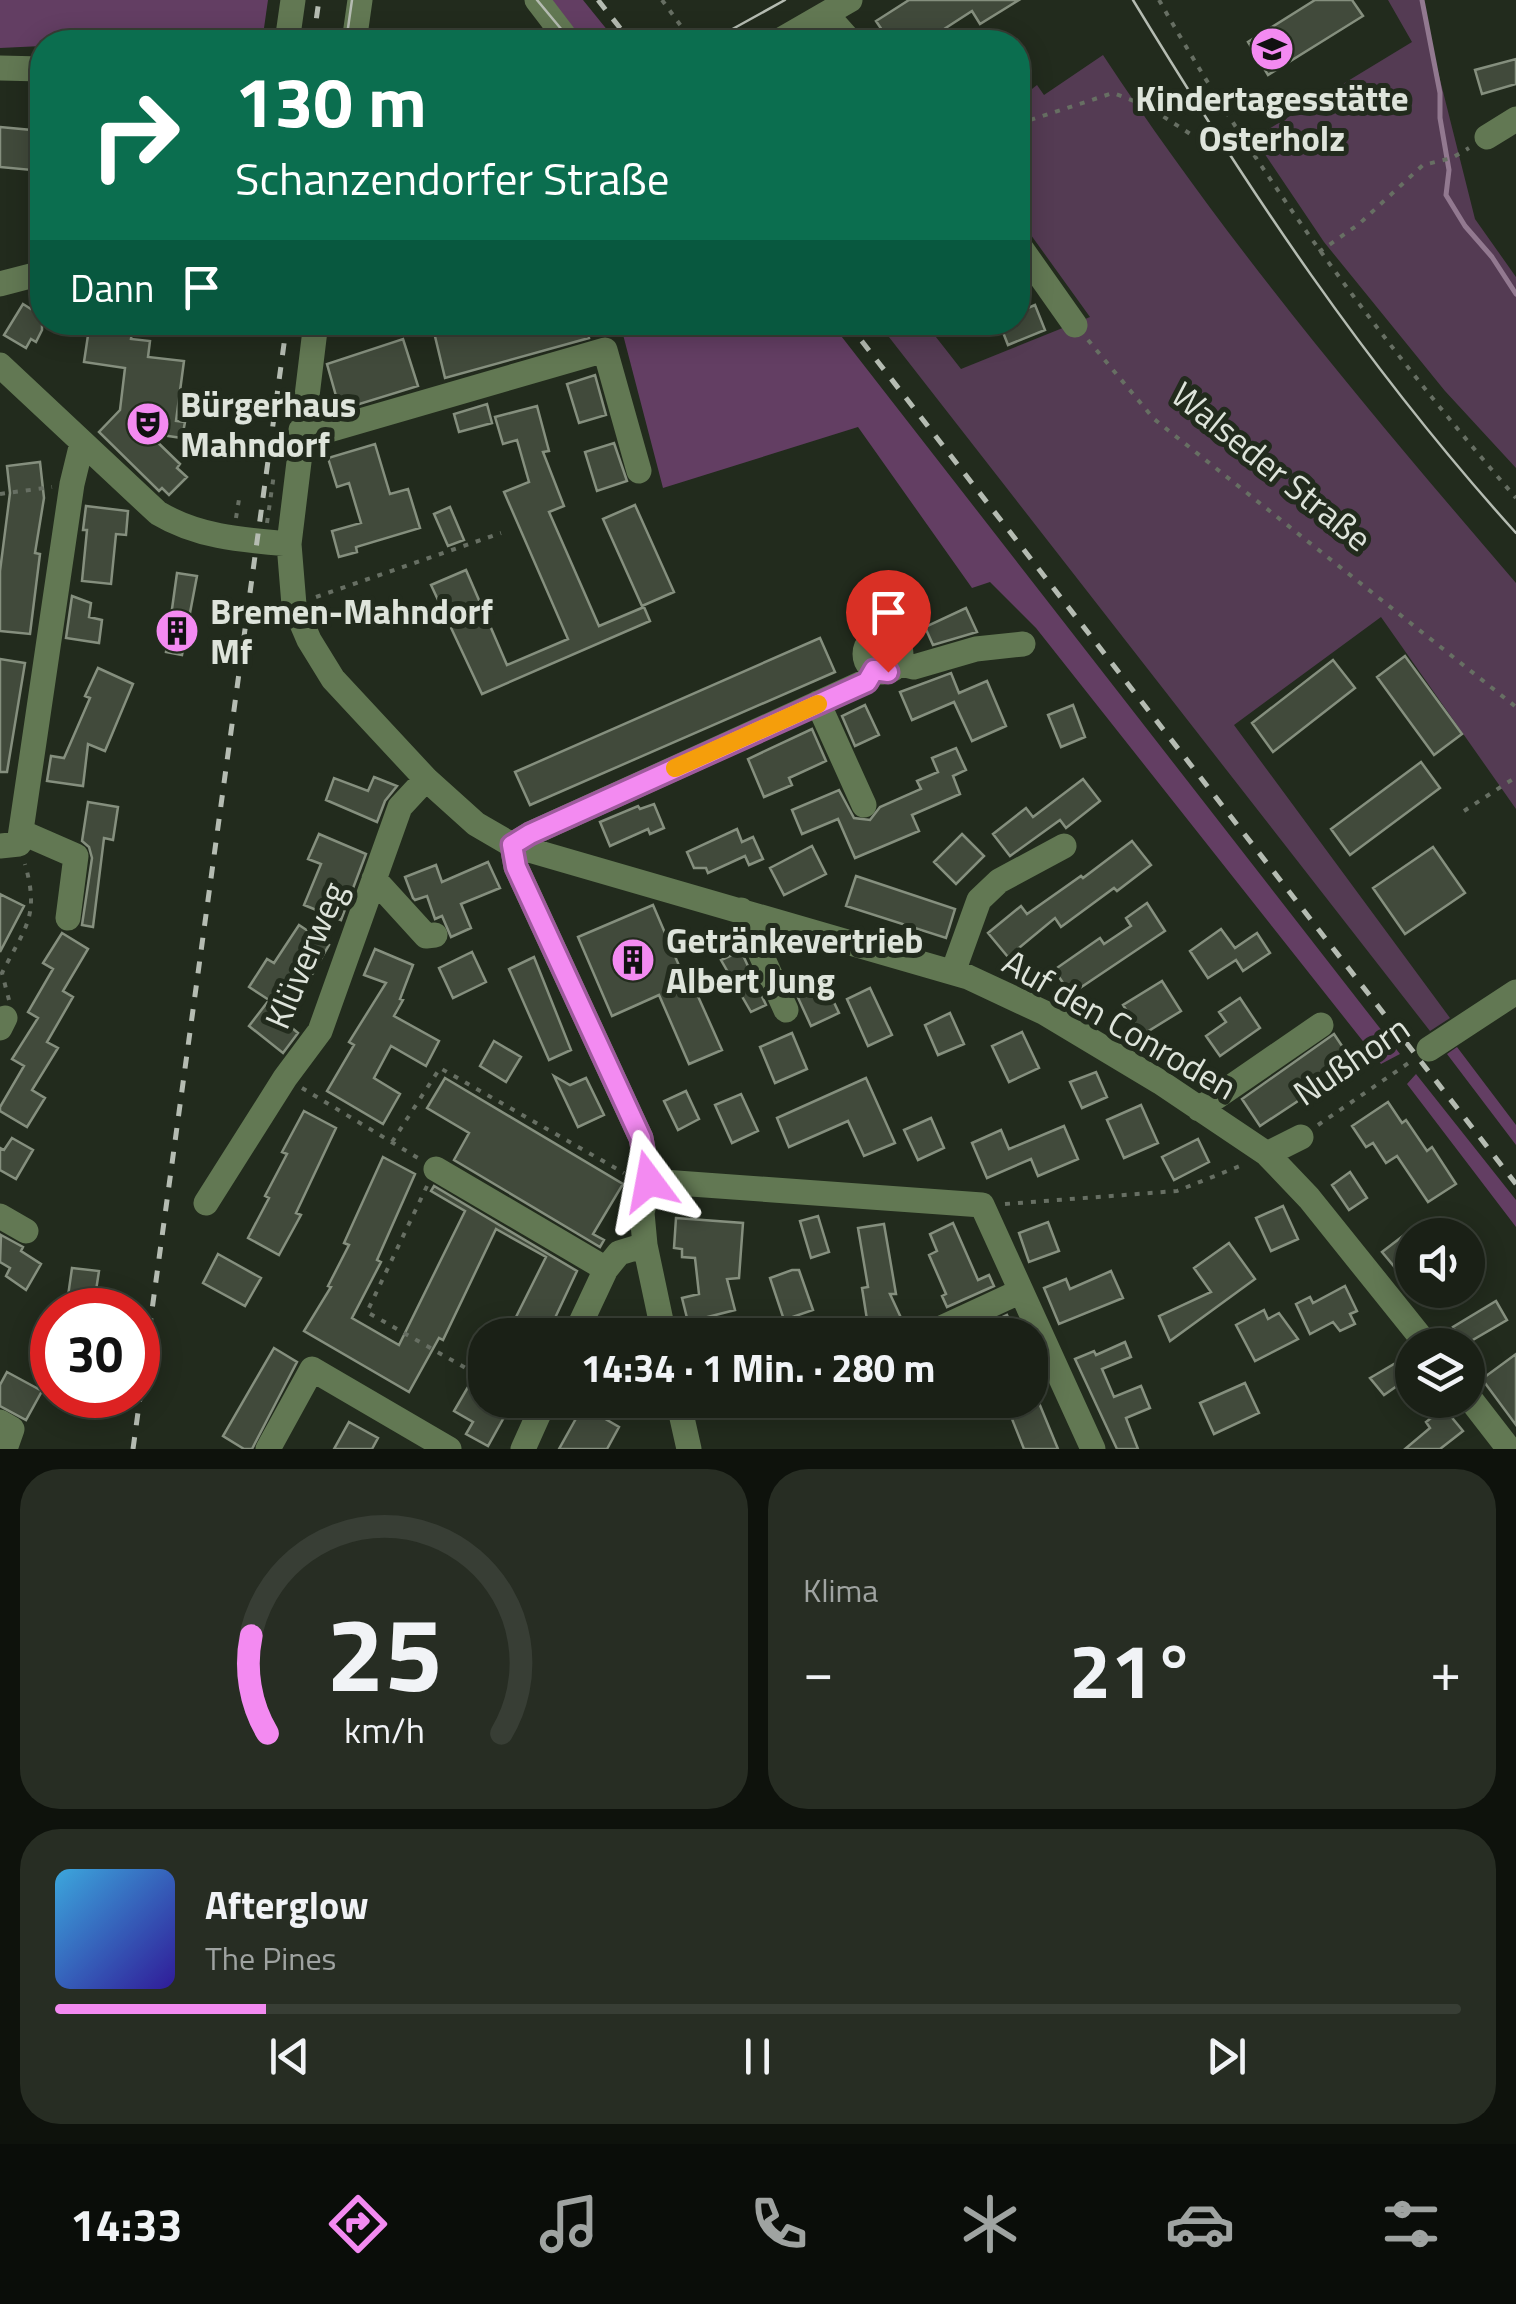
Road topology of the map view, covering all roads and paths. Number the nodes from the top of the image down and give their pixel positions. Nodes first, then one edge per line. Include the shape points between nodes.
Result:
1 (293, 0) edge
2 (360, 0) edge
3 (536, 0) edge
4 (662, 0) edge
5 (850, 0) edge
6 (1159, 0) edge
7 (826, 14) junction
8 (289, 30) edge
9 (356, 30) edge
10 (560, 30) edge
11 (683, 30) edge
12 (798, 30) edge
13 (841, 30) edge
14 (0, 68) edge
15 (30, 69) edge
16 (1516, 119) edge
17 (1030, 120) edge
18 (1195, 136) dead end
19 (1487, 137) dead end
20 (1452, 158) dead end
21 (1319, 252) junction
22 (1030, 261) edge
23 (30, 276) edge
24 (0, 284) edge
25 (1075, 324) joint
26 (314, 335) edge
27 (0, 365) edge
28 (301, 430) junction
29 (82, 443) junction
30 (639, 472) dead end
31 (274, 474) dead end
32 (72, 484) junction
33 (0, 494) edge
34 (1516, 498) edge
35 (500, 533) dead end
36 (277, 543) junction
37 (294, 604) junction
38 (1023, 644) dead end
39 (818, 704) junction
40 (1516, 707) edge
41 (1516, 777) edge
42 (426, 780) junction
43 (864, 805) dead end
44 (1464, 812) dead end
45 (14, 841) edge
46 (512, 845) junction
47 (1064, 846) dead end
48 (374, 879) junction
49 (741, 910) junction
50 (68, 918) dead end
51 (435, 935) dead end
52 (952, 972) junction
53 (1516, 992) edge
54 (786, 1010) dead end
55 (3, 1023) edge
56 (1321, 1025) dead end
57 (1429, 1049) joint
58 (284, 1078) junction
59 (1200, 1109) junction
60 (1301, 1137) joint
61 (392, 1142) junction
62 (1267, 1154) junction
63 (436, 1169) junction
64 (649, 1181) junction
65 (206, 1203) dead end
66 (982, 1205) junction
67 (0, 1216) edge
68 (26, 1232) dead end
69 (645, 1245) junction
70 (606, 1269) junction
71 (1022, 1291) junction
72 (584, 1318) edge
73 (660, 1318) edge
74 (963, 1318) edge
75 (1413, 1328) edge
76 (468, 1369) edge
77 (537, 1418) edge
78 (682, 1418) edge
79 (1485, 1418) edge
80 (268, 1449) edge
81 (449, 1449) edge
82 (522, 1449) edge
83 (689, 1449) edge
84 (1093, 1449) edge
85 (1509, 1449) edge

1 - 8 street
2 - 9 street
3 - 10 street
4 - 11 path
5 - 7 street
6 - 21 path
7 - 12 street
7 - 13 street
14 - 15 street
16 - 19 street
17 - 18 path via 1114,94
20 - 21 path via 1424,165
21 - 34 path via 1426,394
22 - 25 street
23 - 24 street
25 - 40 path, Walseder Straße via 1154,419
26 - 28 street, Auf den Conroden
27 - 29 street
28 - 30 street via 322,432 605,350
28 - 36 street, Auf den Conroden
29 - 32 street
29 - 36 street via 180,526
31 - 36 path
32 - 33 path
32 - 45 street
35 - 37 path
36 - 37 street, Auf den Conroden
37 - 42 street, Auf den Conroden via 333,679
38 - 39 street via 914,667 886,666
39 - 43 street
39 - 46 street
41 - 44 path
42 - 46 street, Auf den Conroden
42 - 48 street, Klüverweg via 400,807
45 - 50 street via 76,856
45 - 55 path via 33,891 32,913 2,973 11,1006
46 - 49 street, Auf den Conroden
46 - 64 street via 516,867 641,1138
47 - 52 street via 999,881 979,900
48 - 51 street via 426,936
48 - 58 street, Klüverweg via 320,1030
49 - 52 street, Auf den Conroden
49 - 54 street
52 - 59 street, Auf den Conroden via 1045,1012
53 - 57 street, Nußhorn
56 - 59 street
57 - 60 path, Nußhorn
58 - 61 path
58 - 65 street, Klüverweg
59 - 62 street, Auf den Conroden
60 - 62 street, Nußhorn
61 - 63 path
61 - 64 path via 440,1068 629,1176
62 - 66 path via 1176,1191
62 - 75 street, Auf den Conroden
63 - 70 street
63 - 76 path via 367,1312
64 - 66 street
64 - 69 street
66 - 71 street
67 - 68 street
69 - 70 street via 619,1253
69 - 73 street
70 - 72 street
71 - 74 street
71 - 84 street
77 - 82 street
78 - 83 street
79 - 85 street
80 - 81 street via 312,1369

